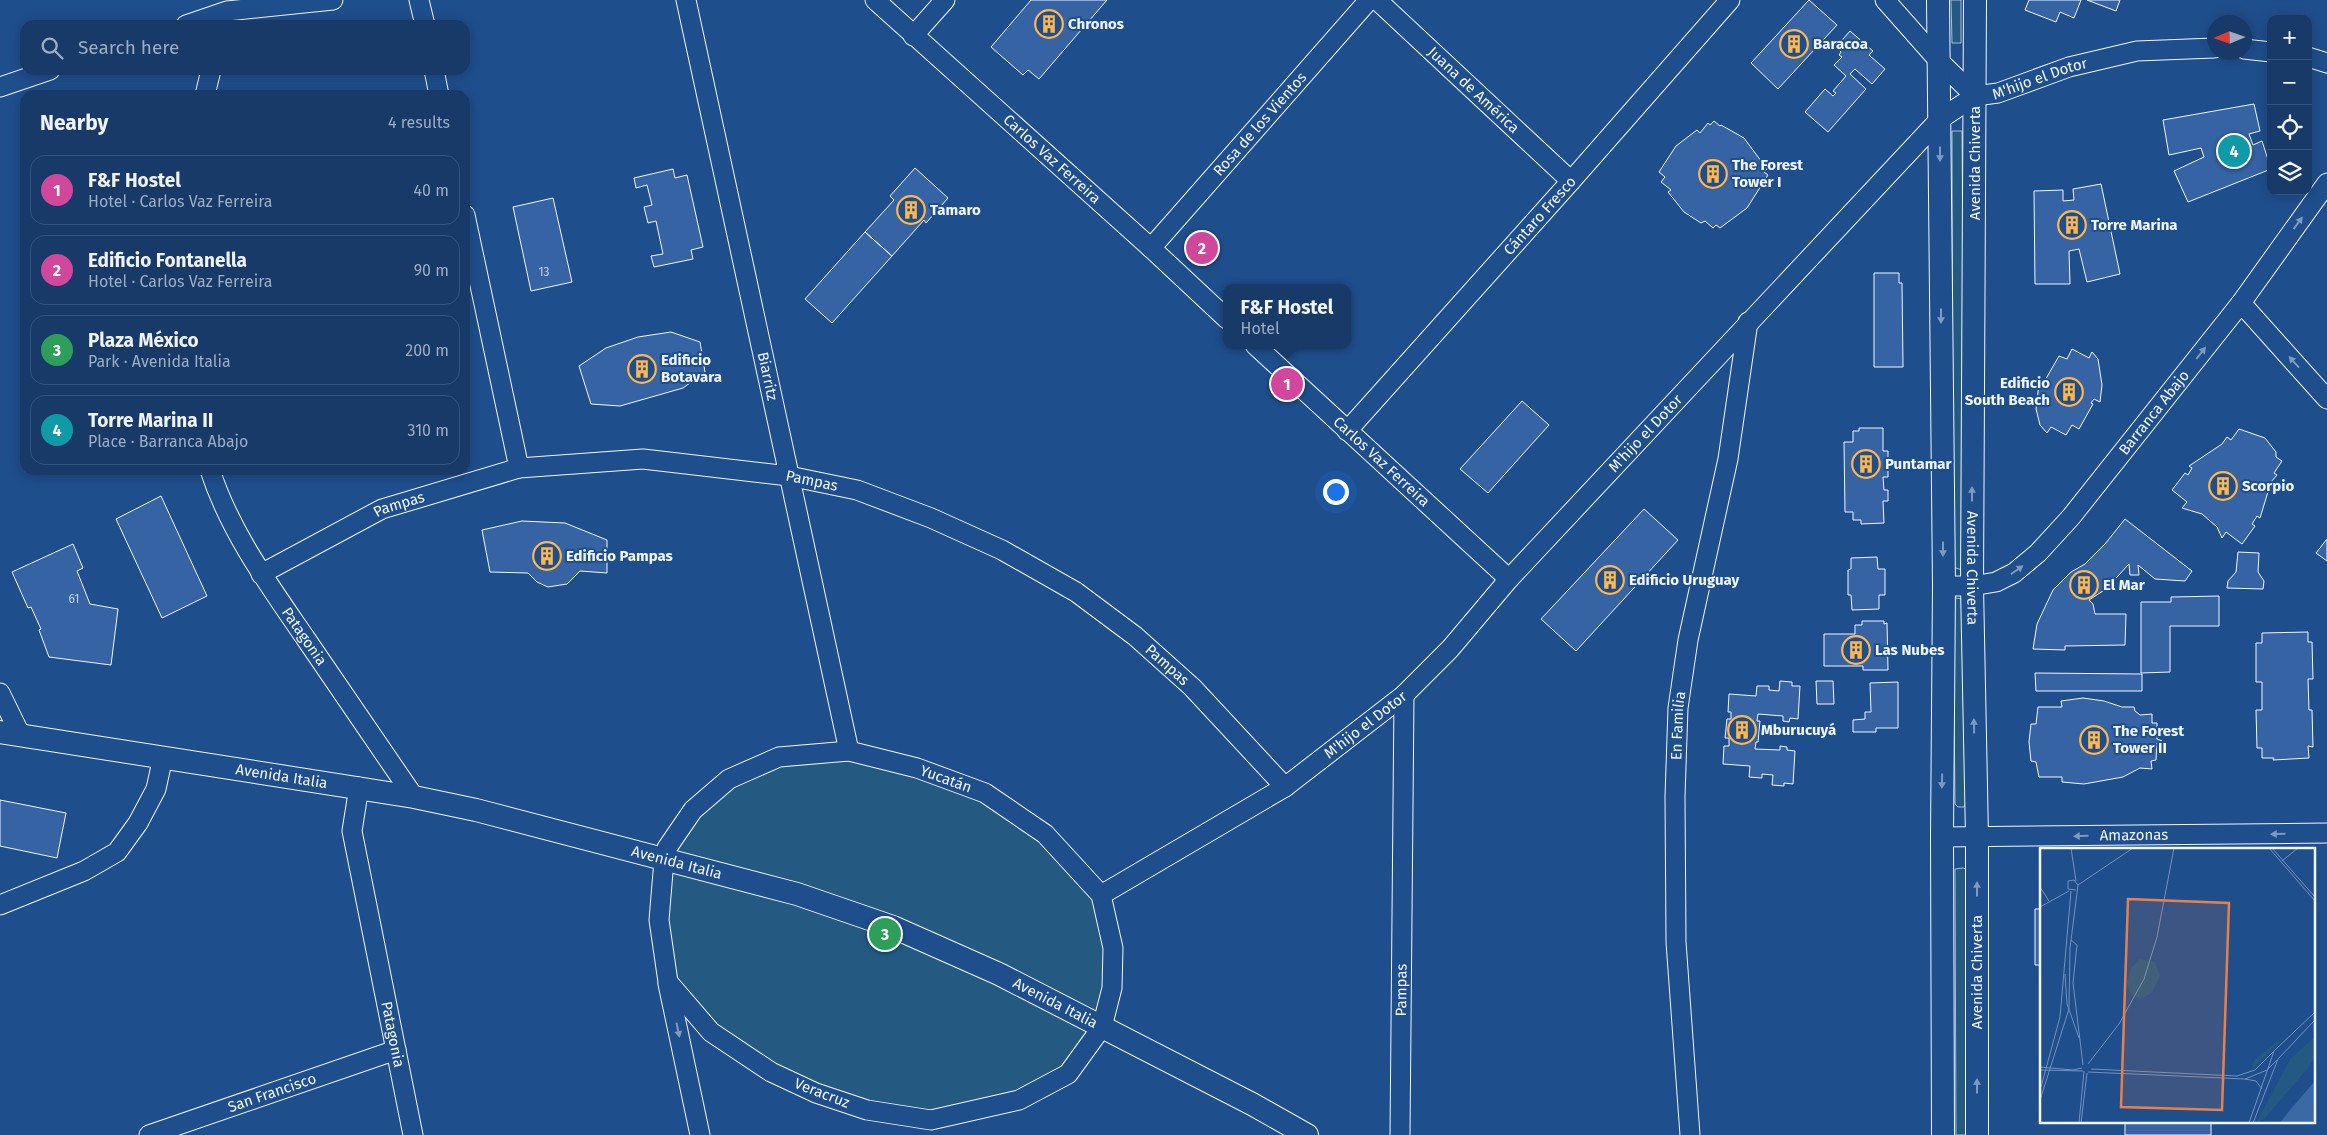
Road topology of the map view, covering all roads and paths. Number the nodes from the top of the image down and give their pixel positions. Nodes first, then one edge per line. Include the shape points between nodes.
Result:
1 (333, 0) edge
2 (419, 0) edge
3 (686, 0) edge
4 (875, 0) edge
5 (945, 0) edge
6 (1369, 0) edge
7 (1377, 0) edge
8 (1730, 0) edge
9 (1885, 0) edge
10 (1938, 0) edge
11 (1975, 0) edge
12 (223, 12) edge
13 (200, 20) edge
14 (424, 20) edge
15 (913, 36) junction
16 (2207, 48) edge
17 (2252, 50) edge
18 (2267, 52) edge
19 (2312, 58) edge
20 (1939, 61) junction
21 (2327, 63) edge
22 (34, 75) edge
23 (210, 75) edge
24 (435, 75) edge
25 (0, 86) edge
26 (205, 90) edge
27 (439, 90) edge
28 (1975, 96) junction
29 (1940, 118) junction
30 (1572, 181) junction
31 (2327, 183) edge
32 (470, 238) edge
33 (1151, 248) junction
34 (2241, 303) junction
35 (1223, 315) edge
36 (1748, 322) junction
37 (1259, 349) edge
38 (2327, 399) edge
39 (1347, 431) junction
40 (519, 468) junction
41 (212, 475) edge
42 (788, 476) junction
43 (261, 574) junction
44 (1509, 579) junction
45 (1944, 586) junction
46 (1972, 586) junction
47 (1404, 695) junction
48 (1, 696) edge
49 (10, 733) edge
50 (850, 752) junction
51 (164, 757) junction
52 (359, 787) junction
53 (1285, 787) junction
54 (414, 796) junction
55 (2327, 833) edge
56 (1942, 837) junction
57 (1976, 837) junction
58 (664, 860) junction
59 (1101, 894) junction
60 (0, 905) edge
61 (668, 982) junction
62 (1102, 1027) junction
63 (396, 1050) junction
64 (933, 1128) edge
65 (149, 1135) edge
66 (413, 1135) edge
67 (700, 1135) edge
68 (1307, 1135) edge
69 (1400, 1135) edge
70 (1690, 1135) edge
71 (1943, 1135) edge
72 (1977, 1135) edge

1 - 12 street
2 - 14 street
3 - 42 street, Biarritz
4 - 15 street, Carlos Vaz Ferreira
5 - 15 street
6 - 33 street, Rosa de los Vientos
7 - 30 street, Juana de América
8 - 30 street, Cántaro Fresco
9 - 20 street
10 - 20 street, Avenida Chiverta
11 - 28 street, Avenida Chiverta
12 - 13 street
15 - 33 street, Carlos Vaz Ferreira
16 - 28 street, M'hijo el Dotor via 2136,51 2069,67 1998,93
17 - 18 street
19 - 21 street
20 - 28 street
20 - 29 street, Avenida Chiverta
22 - 25 street
23 - 26 street
24 - 27 street
28 - 29 street, M'hijo el Dotor
46 -> 28 street, Avenida Chiverta
29 - 36 street, M'hijo el Dotor
29 -> 45 street, Avenida Chiverta
30 - 39 street, Cántaro Fresco
34 -> 31 street, Barranca Abajo
32 - 40 street
33 - 35 street, Carlos Vaz Ferreira
38 -> 34 street
46 -> 34 street, Barranca Abajo via 1996,582 2038,553 2071,517
36 - 44 street, M'hijo el Dotor
36 - 70 street, En Familia via 1728,459 1688,640 1678,708 1676,942
37 - 39 street, Carlos Vaz Ferreira
39 - 44 street, Carlos Vaz Ferreira
40 - 42 street, Pampas via 643,459
40 - 43 street, Pampas via 382,509
41 - 43 street, Patagonia via 237,533
42 - 50 street, Biarritz
42 - 53 street, Pampas via 858,490 931,518 1002,550 1076,592 1136,636 1192,687
43 - 54 street, Patagonia
44 - 47 street, M'hijo el Dotor via 1450,648
45 - 46 street, Barranca Abajo
45 -> 56 street, Avenida Chiverta
57 -> 46 street, Avenida Chiverta
47 - 53 street, M'hijo el Dotor
47 - 69 street, Pampas
48 - 49 street
49 - 51 street, Avenida Italia
50 - 58 street, Yucatán via 779,757 729,779 693,810 667,848
50 - 59 street, Yucatán via 917,768 985,793 1045,834
51 - 52 street, Avenida Italia
51 - 60 street via 156,789 118,852 84,871
52 - 54 street, Avenida Italia
52 - 63 street, Patagonia via 352,831
53 - 59 street, M'hijo el Dotor
54 - 58 street, Avenida Italia
55 -> 57 street, Amazonas
56 - 57 street, Amazonas
56 - 71 street, Avenida Chiverta
72 -> 57 street, Avenida Chiverta
58 - 61 street via 659,920
58 - 62 street, Avenida Italia via 797,894 892,926 998,974
59 - 62 street via 1113,948 1112,988
61 - 64 street, Veracruz via 711,1032 771,1072 816,1093
61 -> 67 street
62 - 64 street, Veracruz via 1068,1074 1019,1100
62 - 68 street, Avenida Italia
63 - 65 street, San Francisco
63 - 66 street, Patagonia

